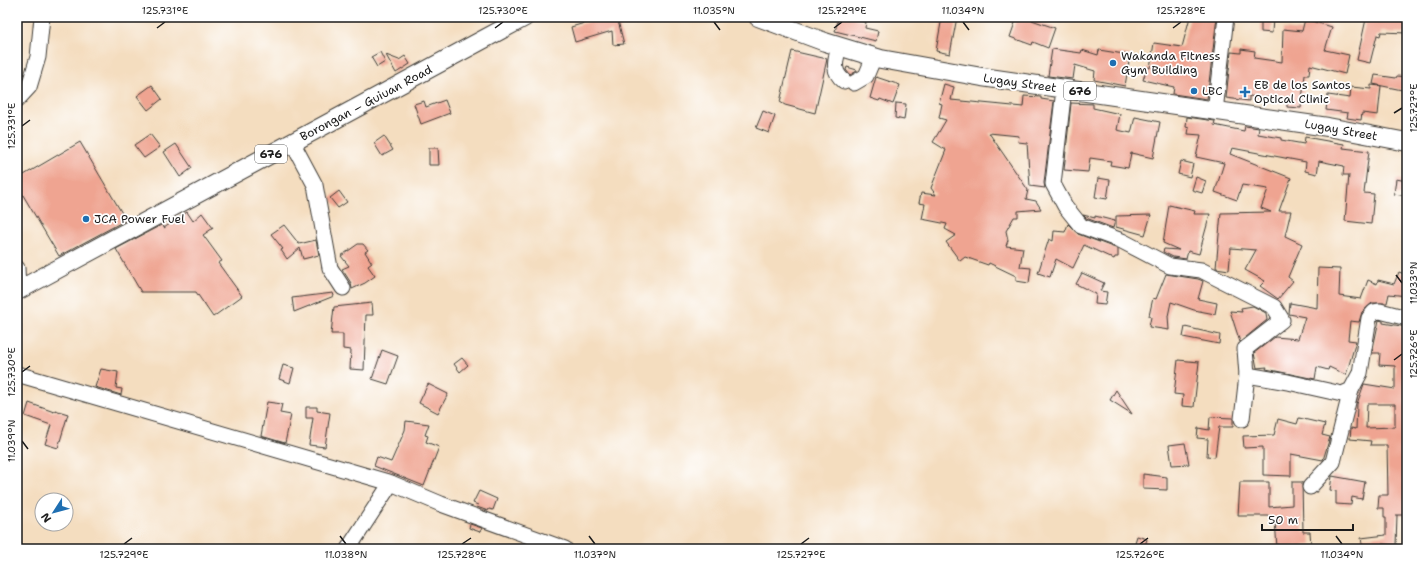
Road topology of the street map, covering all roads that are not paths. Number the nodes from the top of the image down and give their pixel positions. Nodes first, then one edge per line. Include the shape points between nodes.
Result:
1 (42, 17) edge
2 (525, 17) edge
3 (758, 17) edge
4 (1226, 17) edge
5 (839, 46) junction
6 (874, 57) junction
7 (1064, 89) junction
8 (17, 100) edge
9 (1215, 111) junction
10 (292, 142) junction
11 (1407, 142) edge
12 (17, 268) edge
13 (343, 288) dead end
14 (18, 290) edge
15 (1407, 318) edge
16 (17, 374) edge
17 (1247, 376) junction
18 (1351, 390) junction
19 (1242, 419) dead end
20 (391, 483) junction
21 (1310, 487) dead end
22 (348, 549) edge
23 (565, 549) edge

1 - 8 street via 38,57 32,79 29,87
2 - 10 main road, Borongan – Guiuan Road / 676
3 - 5 main road, Lugay Street / 676
4 - 9 street
5 - 6 main road, Lugay Street / 676
5 - 6 street via 835,68 837,73 849,82 859,82 866,76
6 - 7 main road, Lugay Street / 676
7 - 9 main road, Lugay Street / 676
7 - 17 street via 1053,184 1065,206 1081,226 1122,241 1170,266 1202,270 1274,307 1282,320 1245,349
9 - 11 main road, Lugay Street / 676 via 1328,127
10 - 13 street via 315,185 330,268
10 - 14 main road, Borongan – Guiuan Road / 676
12 - 14 street
15 - 18 street via 1380,311 1374,312 1369,318 1360,372
16 - 20 street
17 - 18 street via 1342,394
17 - 19 street
18 - 21 street via 1333,462
20 - 22 street
20 - 23 street via 440,504

